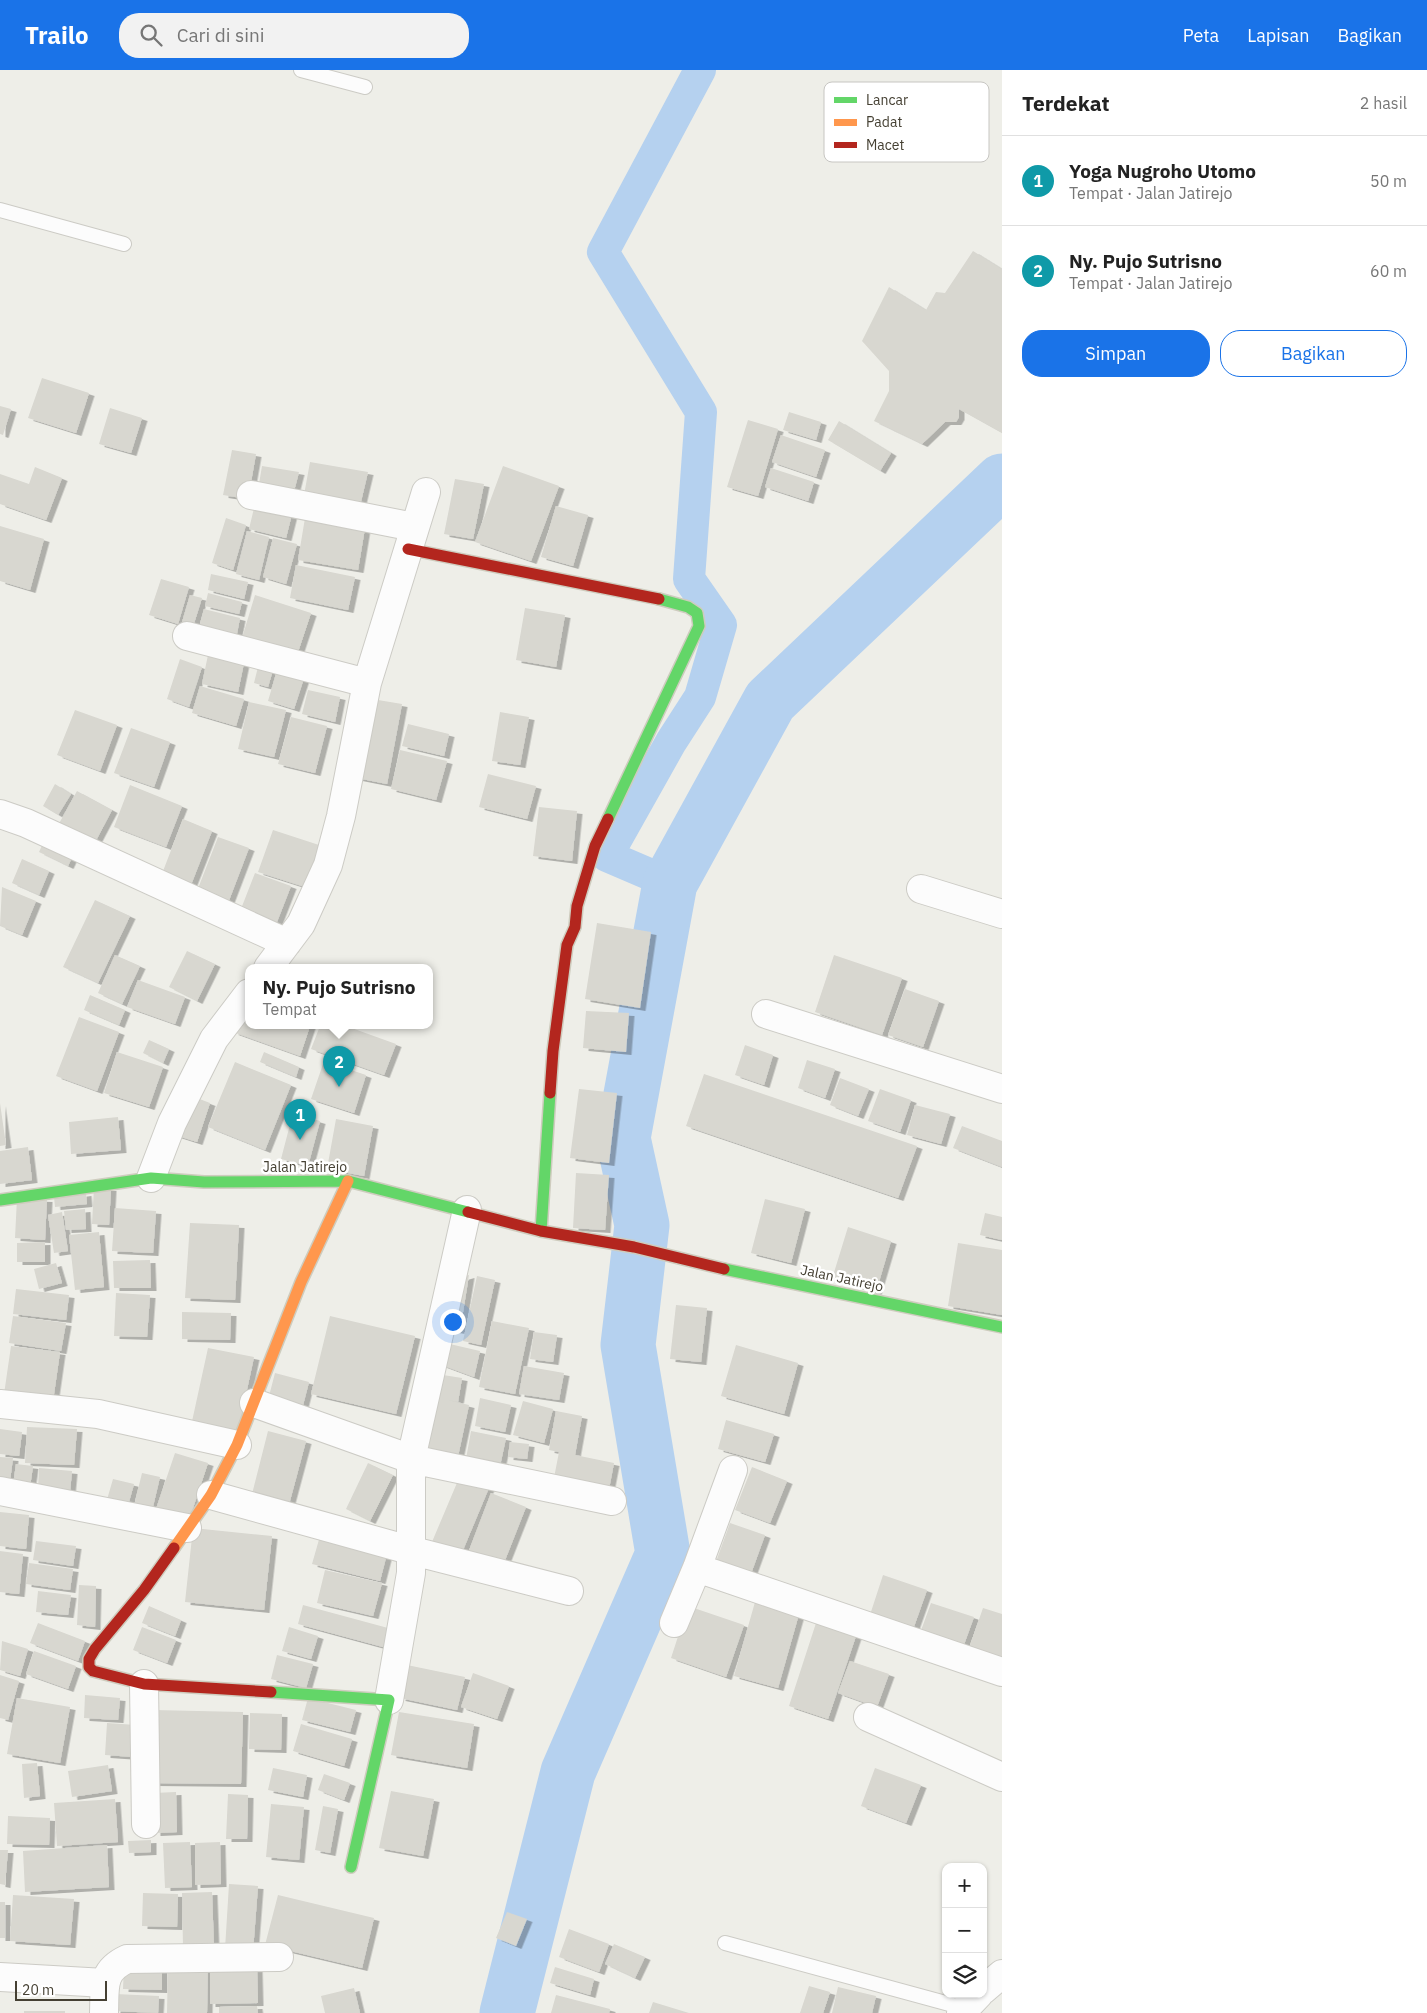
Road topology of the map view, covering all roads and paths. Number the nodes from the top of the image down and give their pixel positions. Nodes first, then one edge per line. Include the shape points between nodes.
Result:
1 (302, 70) edge
2 (365, 87) dead end
3 (0, 210) edge
4 (124, 244) dead end
5 (426, 492) dead end
6 (251, 495) dead end
7 (411, 538) junction
8 (187, 636) dead end
9 (367, 683) junction
10 (0, 814) edge
11 (921, 889) dead end
12 (1002, 914) edge
13 (287, 943) junction
14 (271, 964) edge
15 (245, 998) edge
16 (766, 1014) dead end
17 (1002, 1089) edge
18 (151, 1178) junction
19 (348, 1181) junction
20 (0, 1200) edge
21 (466, 1210) junction
22 (541, 1231) junction
23 (1002, 1327) edge
24 (254, 1403) junction
25 (0, 1404) edge
26 (237, 1445) junction
27 (411, 1459) junction
28 (733, 1470) dead end
29 (0, 1491) edge
30 (211, 1495) junction
31 (612, 1501) dead end
32 (187, 1528) junction
33 (413, 1551) junction
34 (697, 1568) junction
35 (569, 1591) dead end
36 (674, 1623) dead end
37 (1002, 1672) edge
38 (144, 1684) junction
39 (389, 1700) junction
40 (868, 1717) dead end
41 (1002, 1778) edge
42 (146, 1824) dead end
43 (350, 1866) dead end
44 (725, 1943) dead end
45 (279, 1957) dead end
46 (1002, 1974) edge
47 (0, 1977) edge
48 (105, 1983) junction
49 (972, 2001) edge
50 (104, 2013) edge

1 - 2 lane
3 - 4 lane
5 - 7 street
6 - 7 street
7 - 9 street
7 - 22 street via 654,598 688,607 697,613 699,626 595,846 577,906 575,927 567,945 553,1050
8 - 9 street
9 - 13 street via 328,865 301,924
10 - 13 street
11 - 12 street
13 - 14 street
15 - 18 street via 214,1039 172,1123
16 - 17 street
18 - 19 street, Jalan Jatirejo via 204,1182
18 - 20 street, Jalan Jatirejo
19 - 21 street, Jalan Jatirejo
19 - 24 street via 302,1282
21 - 22 street, Jalan Jatirejo
21 - 27 street
22 - 23 street, Jalan Jatirejo via 634,1247 677,1259
24 - 26 street
24 - 27 street
25 - 26 street via 98,1414
26 - 30 street
27 - 31 street
27 - 33 street
28 - 34 street
29 - 32 street
30 - 32 street
30 - 33 street
32 - 38 street via 144,1590 89,1659 89,1667 93,1671
33 - 35 street
33 - 39 street
34 - 36 street
34 - 37 street
38 - 39 street
38 - 42 street
39 - 43 street
40 - 41 street
44 - 49 lane
45 - 48 street via 127,1959 115,1965
46 - 49 street
47 - 48 street
48 - 50 street

